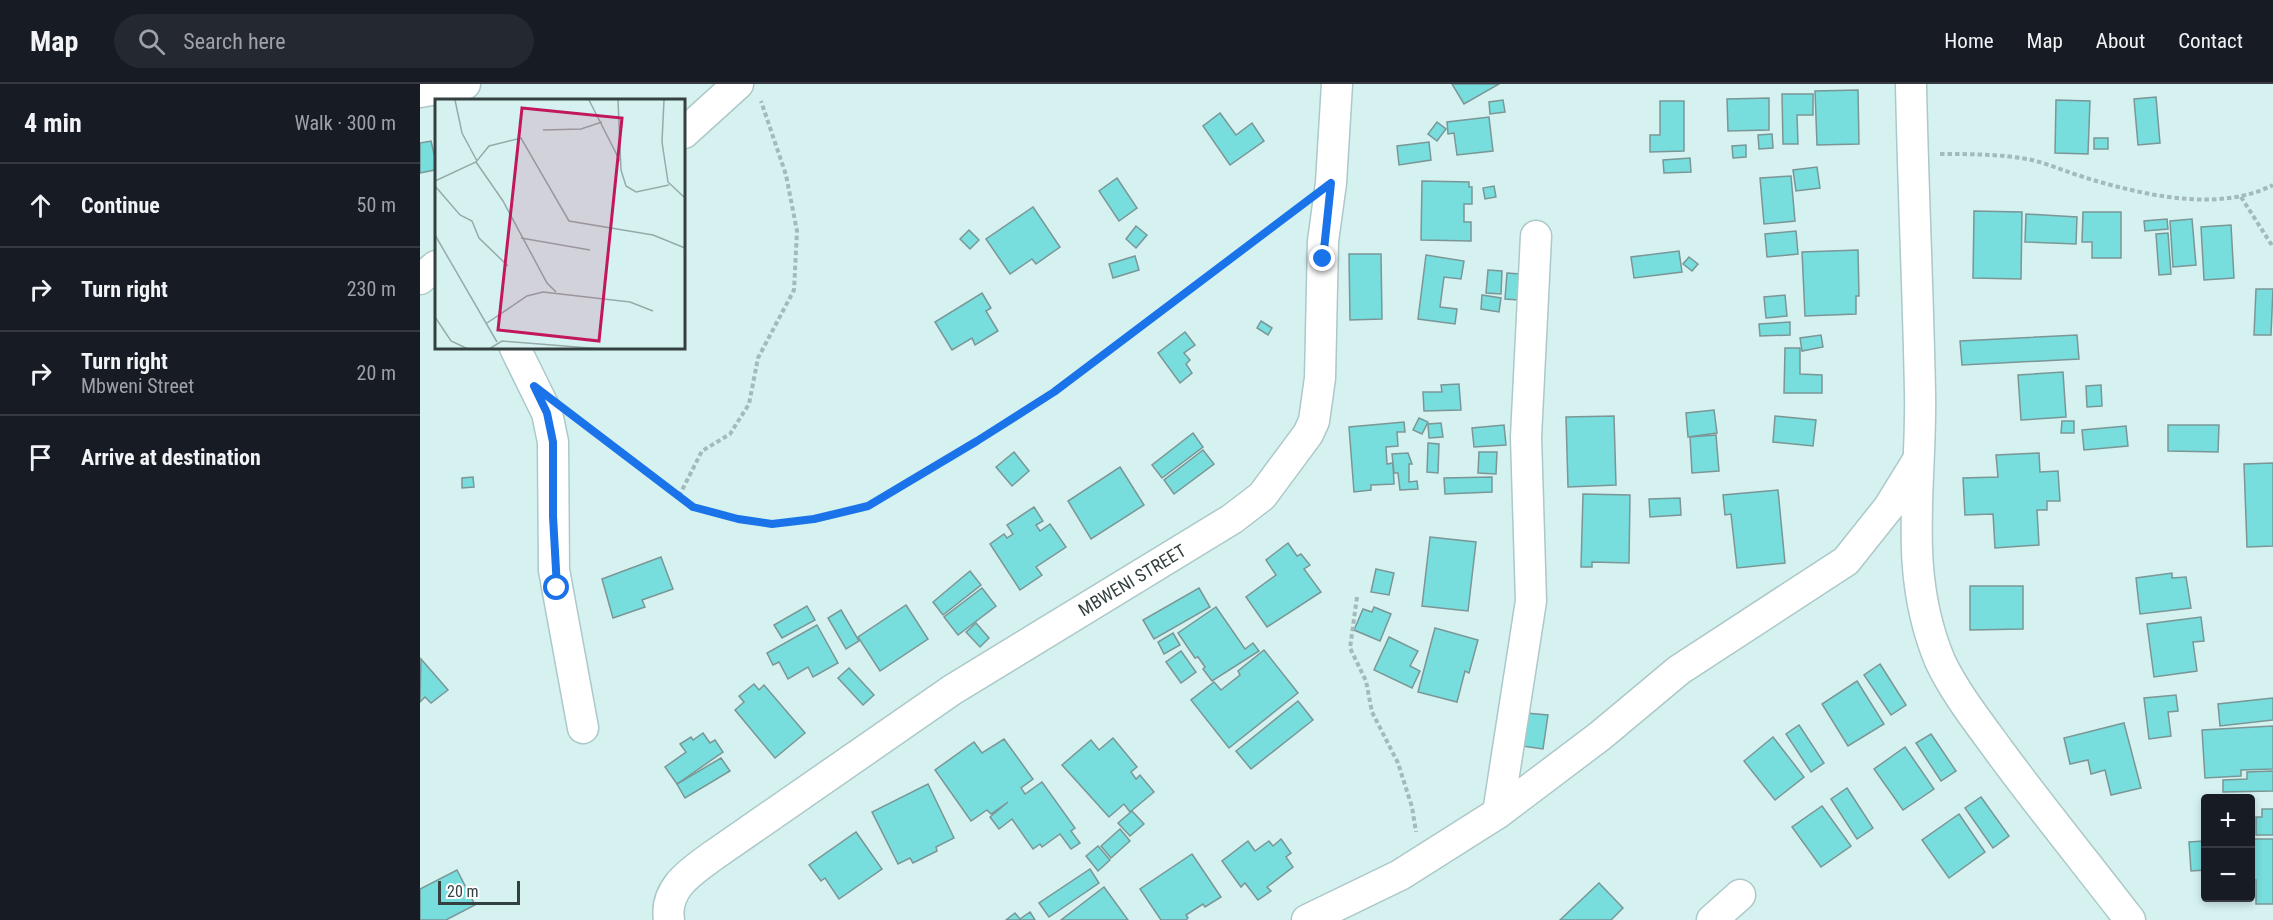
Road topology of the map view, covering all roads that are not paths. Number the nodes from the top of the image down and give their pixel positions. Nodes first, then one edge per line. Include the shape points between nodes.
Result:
1 (465, 84) edge
2 (1337, 84) edge
3 (1911, 84) edge
4 (748, 88) edge
5 (420, 92) edge
6 (686, 132) edge
7 (1536, 236) dead end
8 (435, 267) edge
9 (420, 279) edge
10 (516, 350) edge
11 (1920, 457) junction
12 (583, 728) dead end
13 (1497, 813) junction
14 (1740, 895) dead end
15 (669, 920) edge
16 (1307, 920) edge
17 (1712, 920) edge
18 (2130, 920) edge

1 - 5 street
2 - 15 street, MBWENI STREET via 1323,241 1320,378 1314,421 1262,496 1232,519 952,690 714,855 682,878 671,899
3 - 11 street
4 - 6 street
7 - 13 street via 1526,437 1532,601
8 - 9 street
10 - 12 street via 547,413 553,442 554,570
11 - 13 street via 1889,507 1846,561 1680,670
11 - 18 street via 1914,532 1919,589 1941,661 1969,711
13 - 16 street via 1400,875
14 - 17 street

